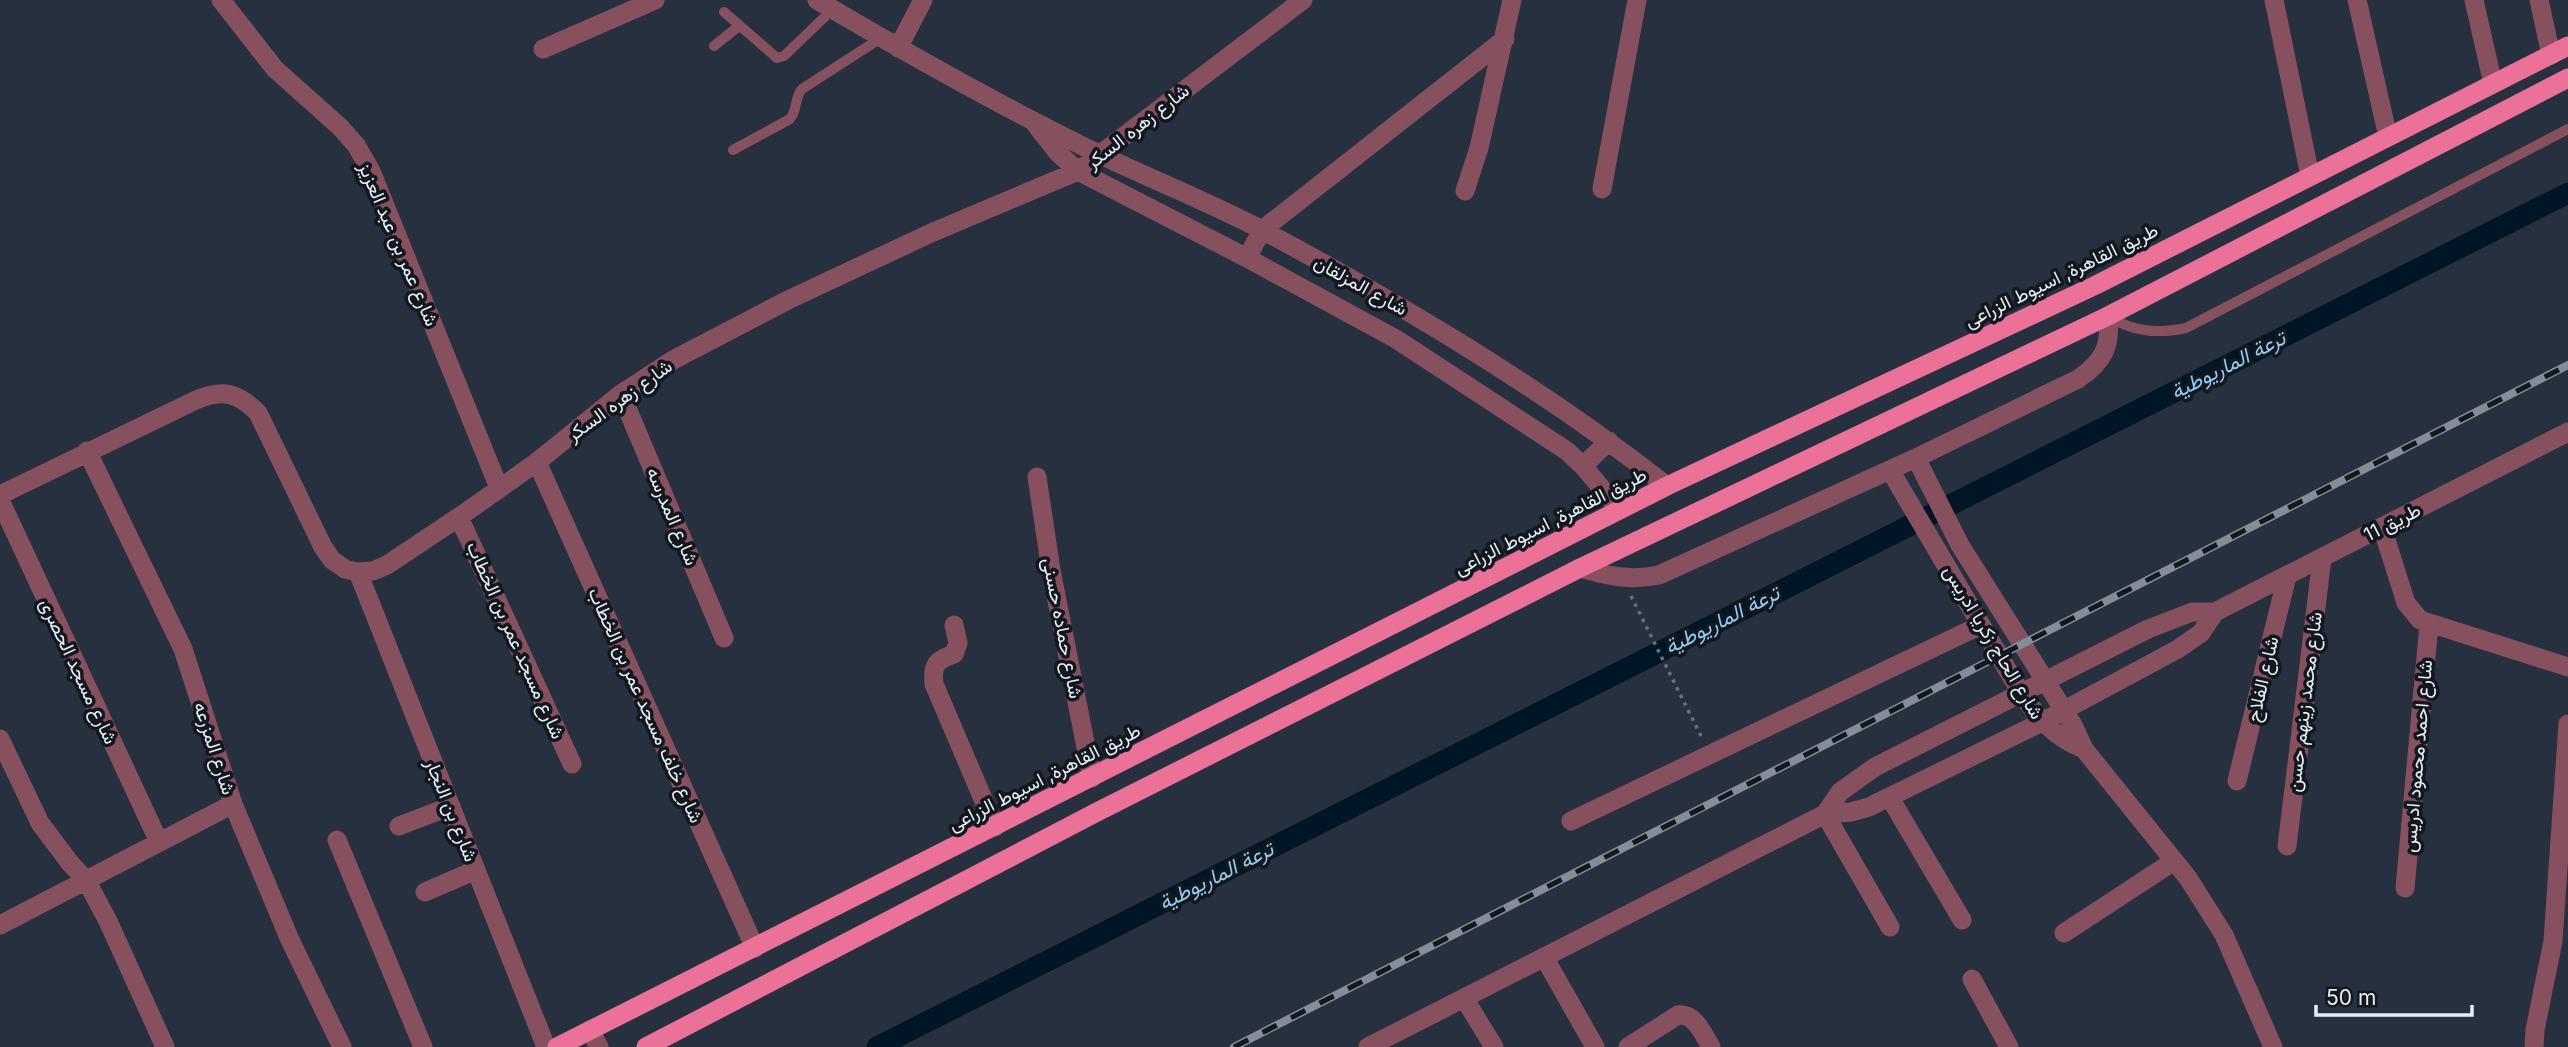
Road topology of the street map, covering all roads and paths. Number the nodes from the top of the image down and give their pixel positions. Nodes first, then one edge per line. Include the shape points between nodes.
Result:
1 (221, 0) edge
2 (655, 0) edge
3 (923, 0) edge
4 (1303, 0) edge
5 (1512, 0) edge
6 (1637, 0) edge
7 (2274, 0) edge
8 (2357, 0) edge
9 (2474, 0) edge
10 (2539, 0) edge
11 (825, 5) edge
12 (724, 12) dead end
13 (739, 26) junction
14 (1505, 39) junction
15 (889, 43) junction
16 (714, 46) dead end
17 (543, 49) dead end
18 (2559, 50) edge
19 (2568, 78) edge
20 (2493, 84) junction
21 (1033, 120) junction
22 (2568, 129) edge
23 (2388, 137) junction
24 (733, 150) dead end
25 (1099, 154) junction
26 (1078, 172) junction
27 (2310, 176) junction
28 (1602, 189) dead end
29 (1465, 191) dead end
30 (1262, 230) junction
31 (1247, 258) junction
32 (2096, 285) junction
33 (1411, 313) junction
34 (2108, 316) junction
35 (1396, 339) junction
36 (621, 394) junction
37 (2568, 432) edge
38 (1609, 441) junction
39 (87, 451) junction
40 (1916, 458) junction
41 (537, 461) junction
42 (1583, 466) junction
43 (1890, 470) junction
44 (1037, 477) dead end
45 (1667, 486) junction
46 (499, 488) junction
47 (0, 497) edge
48 (1620, 510) junction
49 (459, 517) junction
50 (2382, 527) junction
51 (1560, 542) junction
52 (2322, 558) junction
53 (1580, 568) junction
54 (358, 572) junction
55 (2287, 576) junction
56 (2215, 612) junction
57 (1640, 615) dead end
58 (2429, 624) junction
59 (954, 625) dead end
60 (1981, 625) junction
61 (724, 638) dead end
62 (2568, 667) edge
63 (2045, 681) junction
64 (2021, 693) junction
65 (2064, 711) junction
66 (2042, 722) junction
67 (2568, 724) edge
68 (1696, 726) dead end
69 (0, 739) edge
70 (2084, 749) junction
71 (572, 764) dead end
72 (1092, 778) junction
73 (2237, 781) dead end
74 (1890, 798) junction
75 (233, 804) junction
76 (451, 806) junction
77 (1825, 814) junction
78 (1571, 821) dead end
79 (399, 827) dead end
80 (995, 827) junction
81 (337, 840) dead end
82 (159, 842) junction
83 (2287, 846) dead end
84 (2174, 861) junction
85 (476, 870) junction
86 (86, 880) junction
87 (2405, 888) dead end
88 (425, 892) dead end
89 (1962, 920) dead end
90 (0, 925) edge
91 (1890, 927) dead end
92 (2064, 933) dead end
93 (755, 948) junction
94 (1544, 957) junction
95 (1972, 979) dead end
96 (1464, 998) junction
97 (595, 1039) edge
98 (165, 1047) edge
99 (342, 1047) edge
100 (423, 1047) edge
101 (546, 1047) edge
102 (557, 1047) edge
103 (646, 1047) edge
104 (1368, 1047) edge
105 (1494, 1047) edge
106 (1595, 1047) edge
107 (1628, 1047) edge
108 (1711, 1047) edge
109 (2009, 1047) edge
110 (2273, 1047) edge
111 (2534, 1047) edge

1 - 46 street, شارع عمر بن عبد العزيز via 275,69 356,145 371,171
2 - 17 street
3 - 15 street
4 - 25 street, شارع زهره السكر
5 - 14 street
6 - 28 street
7 - 27 street
8 - 23 street
9 - 20 street
10 - 18 street
11 - 13 lane via 784,56 777,58
11 - 15 street, شارع المزلقان
12 - 13 lane
13 - 16 lane
14 - 29 street
14 - 30 street
15 - 21 street, شارع المزلقان
15 - 24 lane via 802,89 790,118
18 - 20 highway, طريق القاهرة, اسيوط الزراعى
19 - 34 highway
20 - 23 highway, طريق القاهرة, اسيوط الزراعى
21 - 25 street, شارع المزلقان
21 - 26 street, شارع المزلقان
22 - 34 lane via 2186,328 2140,330
23 - 27 highway, طريق القاهرة, اسيوط الزراعى
25 - 26 street, شارع زهره السكر
25 - 30 street, شارع المزلقان
26 - 31 street, شارع المزلقان
26 - 36 street, شارع زهره السكر via 931,233 788,300 673,360
27 - 32 highway, طريق القاهرة, اسيوط الزراعى
30 - 31 street
30 - 33 street, شارع المزلقان
31 - 35 street, شارع المزلقان
32 - 34 highway
32 - 45 highway, طريق القاهرة, اسيوط الزراعى
33 - 35 street
33 - 38 street, شارع المزلقان
34 - 40 street via 2110,336 2094,368
34 - 53 highway
35 - 42 street, شارع المزلقان via 1550,438
36 - 41 street, شارع زهره السكر
36 - 61 street, شارع المدرسه
37 - 50 street, طريق 11
38 - 42 street
38 - 45 street, شارع المزلقان
39 - 47 street
39 - 54 street via 212,393 245,400 257,413 323,547 332,560
39 - 75 street, شارع المزرعه via 183,649
40 - 43 street
40 - 63 street, شارع الحاج زكريا ادريس via 1961,545
41 - 46 street, شارع زهره السكر
41 - 93 street, شارع خلف مسجد عمر بن الخطاب
42 - 48 street, شارع المزلقان
43 - 53 street via 1659,576 1622,578
43 - 60 street, شارع الحاج زكريا ادريس
44 - 72 street, شارع حماده حسنى
45 - 48 highway, طريق القاهرة, اسيوط الزراعى
46 - 49 street, شارع زهره السكر
47 - 82 street, شارع مسجد الحصرى
48 - 51 highway, طريق القاهرة, اسيوط الزراعى
49 - 54 street, شارع زهره السكر via 387,565
49 - 71 street, شارع مسجد عمر بن الخطاب
50 - 52 street, طريق 11
50 - 58 street via 2406,603
51 - 53 highway
51 - 72 highway, طريق القاهرة, اسيوط الزراعى
52 - 55 street, طريق 11
52 - 83 street, شارع محمد زينهم حسن
53 - 103 highway
54 - 76 street, شارع بن النجار
55 - 56 street, طريق 11
55 - 73 street, شارع الفلاح
56 - 63 street, طريق 11 via 2192,612 2171,619
56 - 65 street, طريق 11 via 2201,634
57 - 68 path
58 - 62 street
58 - 87 street, شارع احمد محمود ادريس
59 - 80 street via 958,643 954,654 939,659 932,669 934,684
60 - 64 street, شارع الحاج زكريا ادريس
60 - 78 street
63 - 64 street, طريق 11
63 - 65 street, شارع الحاج زكريا ادريس
64 - 66 street, شارع الحاج زكريا ادريس
64 - 77 street, طريق 11 via 1875,766 1840,792
65 - 66 street, طريق 11
65 - 70 street, شارع الحاج زكريا ادريس
66 - 70 street, شارع الحاج زكريا ادريس via 2057,736
66 - 74 street, طريق 11
67 - 111 street via 2553,942
69 - 86 street via 40,823
70 - 84 street, شارع الحاج زكريا ادريس
72 - 80 highway, طريق القاهرة, اسيوط الزراعى
74 - 77 street, طريق 11 via 1851,812
74 - 89 street
75 - 82 street
75 - 99 street, شارع المزرعه via 290,940
76 - 79 street
76 - 85 street, شارع بن النجار
77 - 91 street
77 - 94 street
80 - 93 highway, طريق القاهرة, اسيوط الزراعى
81 - 100 street
82 - 86 street
84 - 92 street
84 - 110 street, شارع الحاج زكريا ادريس via 2224,935
85 - 88 street
85 - 101 street, شارع بن النجار
86 - 90 street
86 - 98 street
93 - 97 highway, طريق القاهرة, اسيوط الزراعى
94 - 96 street
94 - 106 street
95 - 109 street
96 - 104 street
96 - 105 street
97 - 102 highway, طريق القاهرة, اسيوط الزراعى
107 - 108 street via 1684,1014 1694,1020

